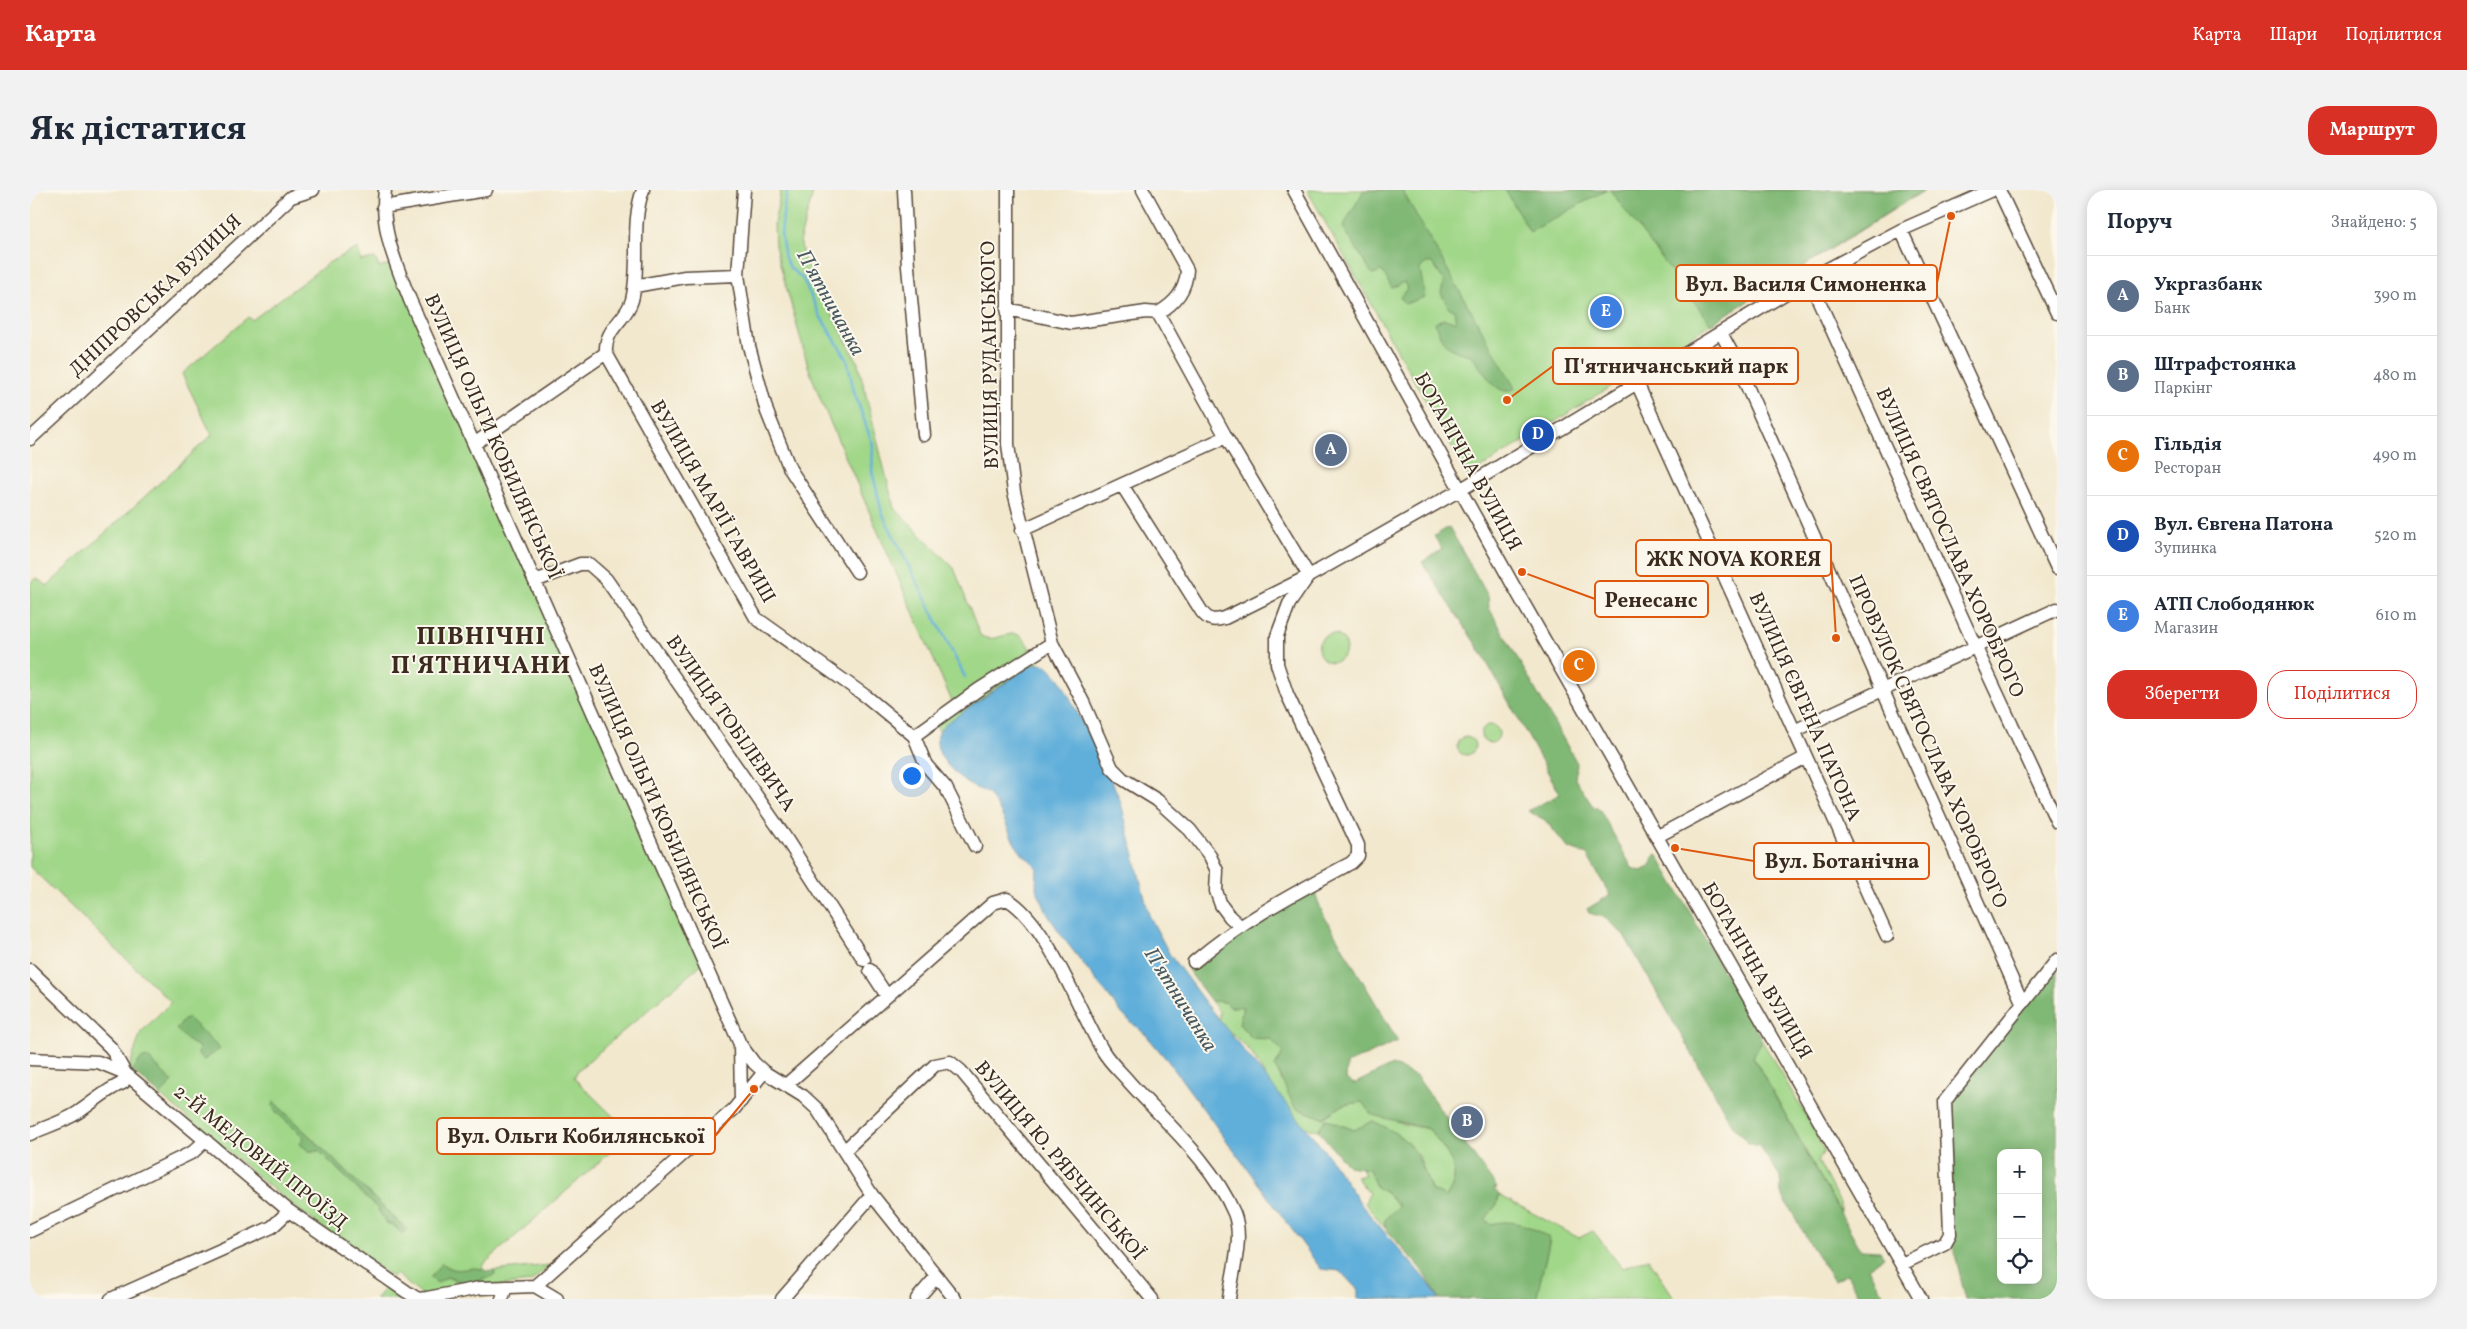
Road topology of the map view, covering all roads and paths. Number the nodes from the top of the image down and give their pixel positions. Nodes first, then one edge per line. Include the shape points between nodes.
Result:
1 (313, 190) edge
2 (385, 190) edge
3 (486, 190) edge
4 (643, 190) edge
5 (744, 190) edge
6 (904, 190) edge
7 (1008, 190) edge
8 (1143, 190) edge
9 (1294, 190) edge
10 (1992, 190) edge
11 (1999, 190) edge
12 (383, 207) junction
13 (1901, 230) junction
14 (738, 275) junction
15 (1809, 279) junction
16 (635, 286) junction
17 (1008, 309) junction
18 (1158, 313) junction
19 (2057, 313) edge
20 (1721, 334) junction
21 (606, 353) junction
22 (1637, 383) junction
23 (924, 434) dead end
24 (1226, 437) junction
25 (30, 439) edge
26 (474, 444) junction
27 (1122, 485) junction
28 (1460, 490) junction
29 (1022, 530) junction
30 (2057, 568) edge
31 (857, 572) dead end
32 (1309, 576) junction
33 (535, 581) junction
34 (2057, 609) edge
35 (1052, 643) junction
36 (1976, 648) junction
37 (1883, 690) junction
38 (1794, 731) junction
39 (914, 736) junction
40 (1806, 758) junction
41 (2057, 822) edge
42 (1658, 836) junction
43 (975, 846) dead end
44 (1240, 926) junction
45 (1887, 936) dead end
46 (2057, 960) edge
47 (1194, 962) dead end
48 (30, 970) edge
49 (887, 996) junction
50 (2022, 1002) junction
51 (740, 1044) junction
52 (30, 1059) edge
53 (764, 1072) junction
54 (125, 1073) junction
55 (787, 1084) junction
56 (741, 1101) junction
57 (30, 1134) edge
58 (206, 1140) junction
59 (844, 1151) junction
60 (872, 1195) junction
61 (289, 1211) junction
62 (30, 1231) edge
63 (1902, 1264) junction
64 (937, 1276) junction
65 (535, 1286) junction
66 (504, 1293) edge
67 (111, 1299) edge
68 (418, 1299) edge
69 (557, 1299) edge
70 (782, 1299) edge
71 (916, 1299) edge
72 (955, 1299) edge
73 (1152, 1299) edge
74 (1229, 1299) edge
75 (1921, 1299) edge

1 - 25 street, ДНІПРОВСЬКА ВУЛИЦЯ via 291,197
2 - 12 street, ВУЛИЦЯ ОЛЬГИ КОБИЛЯНСЬКОЇ
3 - 12 street
4 - 16 street via 638,204
5 - 14 street
6 - 23 street
7 - 17 street, ВУЛИЦЯ РУДАНСЬКОГО
8 - 18 street via 1187,270 1187,282 1179,297
9 - 28 street, БОТАНІЧНА ВУЛИЦЯ
10 - 13 street
11 - 19 street
12 - 26 street, ВУЛИЦЯ ОЛЬГИ КОБИЛЯНСЬКОЇ via 394,259
13 - 15 street
13 - 30 street
14 - 16 street via 685,277
14 - 31 street via 749,346 780,447 790,469
15 - 20 street
15 - 36 street, ВУЛИЦЯ СВЯТОСЛАВА ХОРОБРОГО
16 - 21 street via 631,303 605,341
17 - 18 street via 1072,323
17 - 29 street, ВУЛИЦЯ РУДАНСЬКОГО via 1008,444
18 - 24 street
20 - 22 street
20 - 37 street, ПРОВУЛОК СВЯТОСЛАВА ХОРОБРОГО via 1733,354
21 - 26 street
21 - 39 street, ВУЛИЦЯ МАРІЇ ГАВРИШ via 756,618 867,697
22 - 28 street
22 - 38 street, ВУЛИЦЯ ЄВГЕНА ПАТОНА
24 - 27 street
24 - 32 street
26 - 33 street, ВУЛИЦЯ ОЛЬГИ КОБИЛЯНСЬКОЇ
27 - 29 street
27 - 32 street via 1208,618 1225,618
28 - 32 street
28 - 42 street, БОТАНІЧНА ВУЛИЦЯ
29 - 35 street, ВУЛИЦЯ РУДАНСЬКОГО
32 - 44 street via 1289,604 1277,636 1277,664 1358,845 1358,856
33 - 49 street, ВУЛИЦЯ ТОБІЛЕВИЧА via 580,564 589,564 597,569 783,834
33 - 51 street, ВУЛИЦЯ ОЛЬГИ КОБИЛЯНСЬКОЇ
34 - 36 street
35 - 39 street
35 - 44 street, ВУЛИЦЯ РУДАНСЬКОГО via 1112,768 1123,779 1157,800 1190,830 1217,871 1216,891 1221,905
36 - 37 street
36 - 41 street, ВУЛИЦЯ СВЯТОСЛАВА ХОРОБРОГО
37 - 38 street
37 - 50 street, ПРОВУЛОК СВЯТОСЛАВА ХОРОБРОГО
38 - 40 street, ВУЛИЦЯ ЄВГЕНА ПАТОНА
39 - 43 street, ВУЛИЦЯ МАРІЇ ГАВРИШ via 926,765 946,788
40 - 42 street
40 - 45 street, ВУЛИЦЯ ЄВГЕНА ПАТОНА
42 - 63 street, БОТАНІЧНА ВУЛИЦЯ
44 - 47 street
46 - 50 street
48 - 54 street, 2-Й МЕДОВИЙ ПРОЇЗД via 111,1048
49 - 55 street
49 - 74 street via 993,903 1007,899 1018,905 1073,990 1105,1054 1206,1165 1226,1196 1235,1215 1238,1236
50 - 63 street via 1945,1101 1950,1234 1945,1242
51 - 53 street, ВУЛИЦЯ ОЛЬГИ КОБИЛЯНСЬКОЇ
51 - 56 street
52 - 54 street via 98,1062
53 - 55 street, ВУЛИЦЯ ОЛЬГИ КОБИЛЯНСЬКОЇ
53 - 56 street
54 - 57 street via 123,1084 105,1092 95,1102
54 - 58 street, 2-Й МЕДОВИЙ ПРОЇЗД
55 - 59 street, ВУЛИЦЯ ОЛЬГИ КОБИЛЯНСЬКОЇ via 817,1109
56 - 65 street
58 - 61 street, 2-Й МЕДОВИЙ ПРОЇЗД
58 - 62 street via 194,1152
59 - 60 street, ВУЛИЦЯ ОЛЬГИ КОБИЛЯНСЬКОЇ
59 - 73 street, ВУЛИЦЯ Ю. РЯБЧИНСЬКОЇ via 935,1065 950,1062 961,1071
60 - 64 street, ВУЛИЦЯ ОЛЬГИ КОБИЛЯНСЬКОЇ
60 - 70 street
61 - 67 street via 272,1227
61 - 68 street, 2-Й МЕДОВИЙ ПРОЇЗД
63 - 75 street, БОТАНІЧНА ВУЛИЦЯ
64 - 71 street
64 - 72 street, ВУЛИЦЯ ОЛЬГИ КОБИЛЯНСЬКОЇ
65 - 66 street, 2-Й МЕДОВИЙ ПРОЇЗД
65 - 69 street
66 - 68 street, 2-Й МЕДОВИЙ ПРОЇЗД via 480,1288

